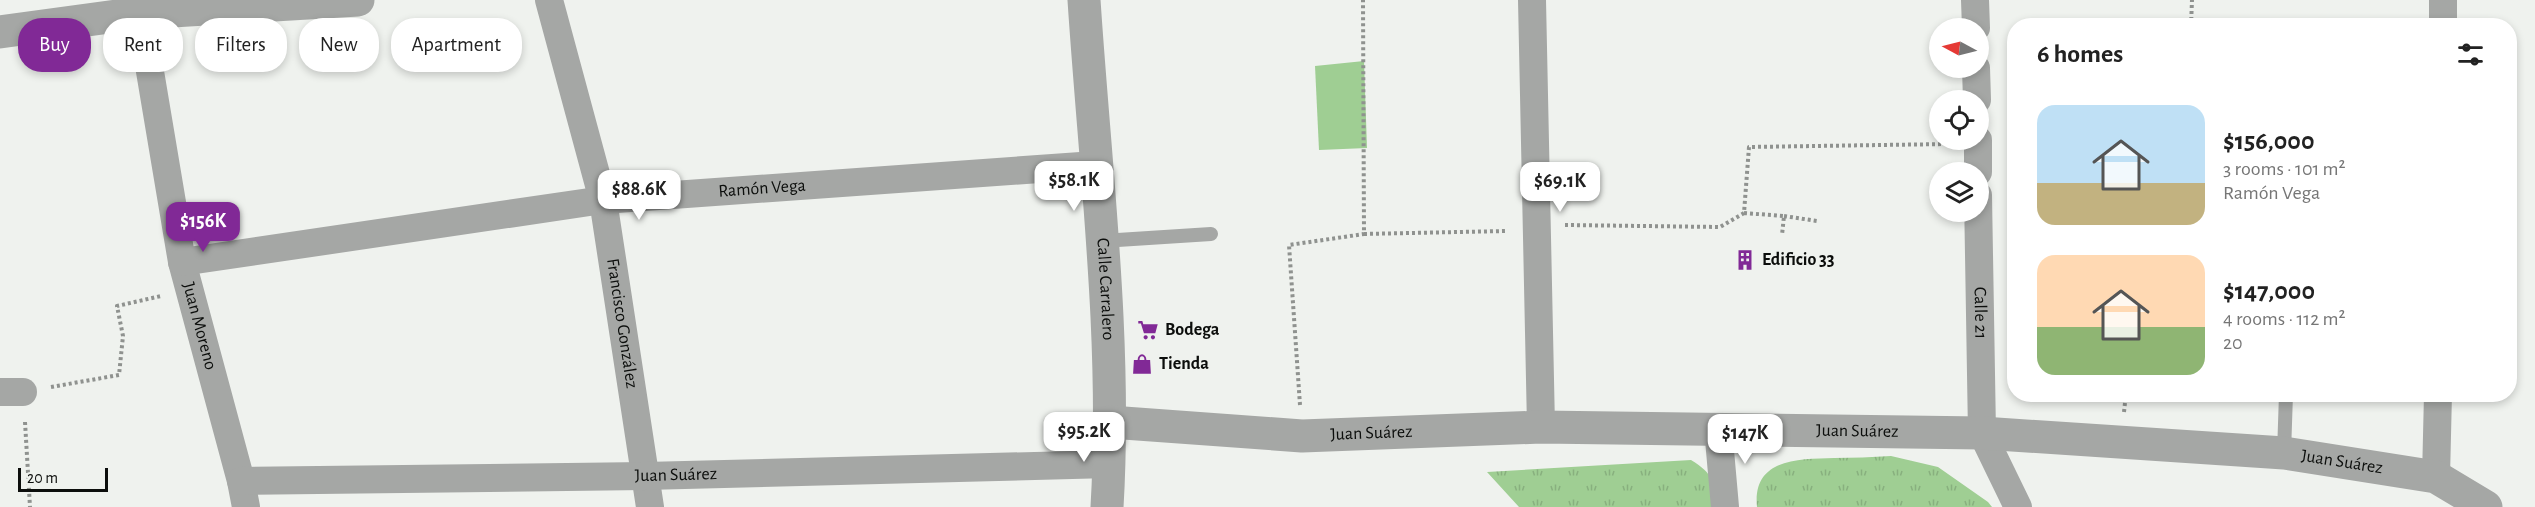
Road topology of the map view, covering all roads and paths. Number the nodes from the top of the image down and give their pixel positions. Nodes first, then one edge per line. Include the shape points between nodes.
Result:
1 (358, 0) edge
2 (549, 0) edge
3 (1084, 0) edge
4 (1363, 0) edge
5 (1532, 0) edge
6 (1975, 0) edge
7 (2192, 0) edge
8 (2443, 0) edge
9 (139, 7) edge
10 (1976, 18) edge
11 (2191, 18) edge
12 (2443, 18) edge
13 (0, 33) edge
14 (1929, 143) edge
15 (1095, 165) junction
16 (603, 200) junction
17 (1744, 213) junction
18 (1784, 216) junction
19 (1817, 221) dead end
20 (1978, 222) edge
21 (1537, 228) junction
22 (1211, 234) dead end
23 (1364, 234) junction
24 (1782, 235) dead end
25 (1102, 241) junction
26 (182, 262) junction
27 (188, 290) junction
28 (11, 392) edge
29 (2286, 402) edge
30 (2438, 402) edge
31 (1110, 422) junction
32 (1541, 427) junction
33 (1718, 428) junction
34 (1982, 434) junction
35 (1302, 436) junction
36 (2284, 453) junction
37 (1110, 464) junction
38 (645, 476) junction
39 (2436, 477) junction
40 (243, 494) edge
41 (30, 507) edge
42 (650, 507) edge
43 (1107, 507) edge
44 (1725, 507) edge
45 (2018, 507) edge
46 (2486, 507) edge

1 - 9 street
2 - 16 street, Francisco González
3 - 15 street, Calle Carralero
4 - 23 path
5 - 21 street
6 - 10 street
7 - 11 path
8 - 12 street
9 - 13 street
9 - 26 street, Juan Moreno
14 - 17 path via 1749,147
15 - 16 street, Ramón Vega
15 - 25 street, Calle Carralero
16 - 26 street, Ramón Vega
16 - 38 street, Francisco González
17 - 18 path
17 - 21 path via 1720,227
18 - 19 path
18 - 24 path
20 - 34 street, Calle 21
21 - 23 path
21 - 32 street
22 - 25 lane
23 - 35 path via 1289,245
25 - 31 street, Calle Carralero
26 - 27 street, Juan Moreno
27 - 28 path via 117,306 123,336 119,375
27 - 40 street, Juan Moreno
28 - 41 path
29 - 36 lane
30 - 39 street
31 - 35 street, Juan Suárez
31 - 37 street, Calle Carralero
32 - 33 street, Juan Suárez
32 - 35 street, Juan Suárez
33 - 34 street, Juan Suárez
33 - 44 street
34 - 36 street, Juan Suárez
34 - 45 street
36 - 39 street, Juan Suárez
37 - 38 street, Juan Suárez
37 - 43 street, Calle Carralero
38 - 40 street, Juan Suárez
38 - 42 street, Francisco González
39 - 46 street, Juan Suárez

